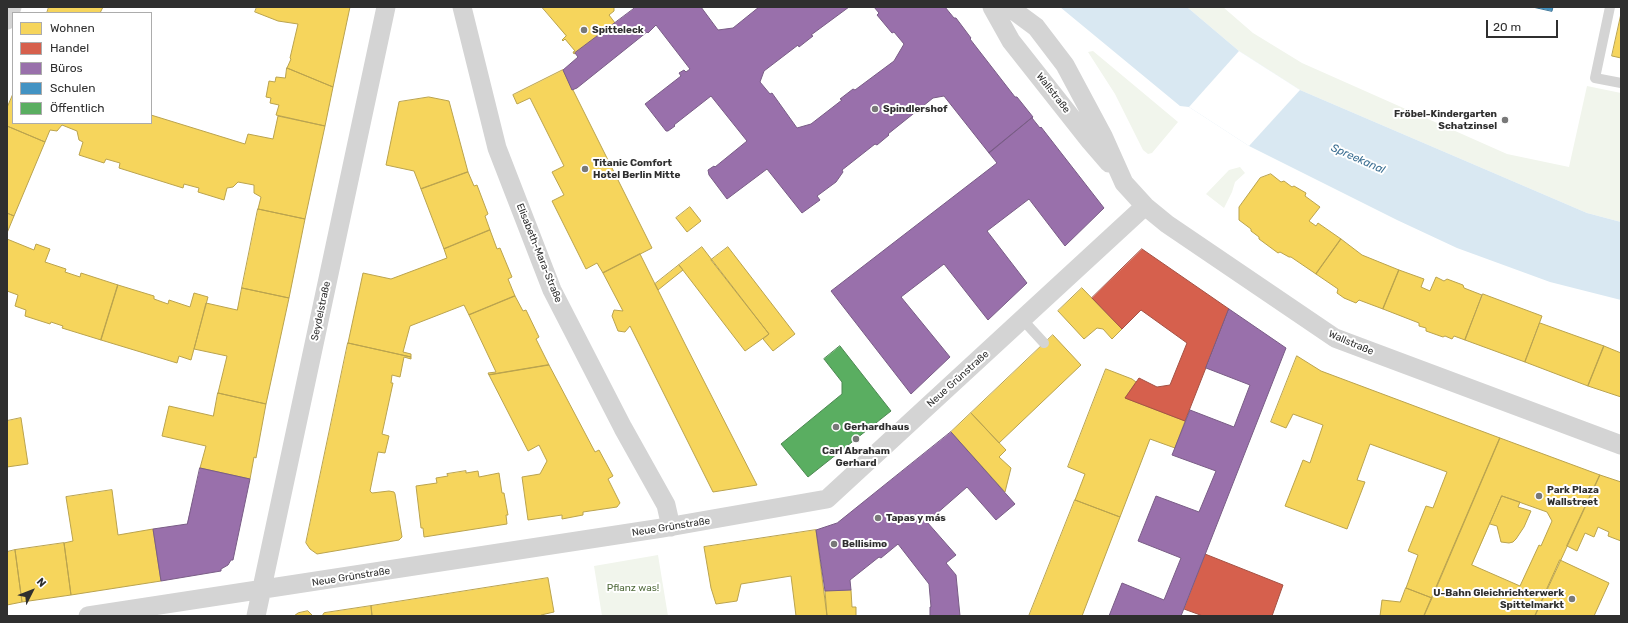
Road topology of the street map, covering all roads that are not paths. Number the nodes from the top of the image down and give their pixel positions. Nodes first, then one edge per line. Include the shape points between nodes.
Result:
1 (12, 7) edge
2 (386, 7) edge
3 (462, 7) edge
4 (992, 7) edge
5 (1009, 7) edge
6 (1610, 7) edge
7 (7, 20) edge
8 (1621, 83) edge
9 (1119, 175) junction
10 (1145, 206) junction
11 (1022, 319) junction
12 (1044, 343) dead end
13 (1621, 444) edge
14 (671, 527) junction
15 (262, 590) junction
16 (88, 616) edge
17 (256, 616) edge

1 - 7 street
2 - 15 street, Seydelstraße
3 - 14 street, Elisabeth-Mara-Straße via 497,148 552,290 666,505
4 - 9 street, Wallstraße via 1012,41
5 - 9 street, Wallstraße via 1036,27 1065,65 1103,136
6 - 8 lane via 1595,78
9 - 10 street, Wallstraße
10 - 11 street, Neue Grünstraße
10 - 13 street, Wallstraße via 1167,224 1335,338
11 - 12 lane
11 - 14 street, Neue Grünstraße via 827,499
14 - 15 street, Neue Grünstraße
15 - 16 street, Neue Grünstraße
15 - 17 street, Seydelstraße

